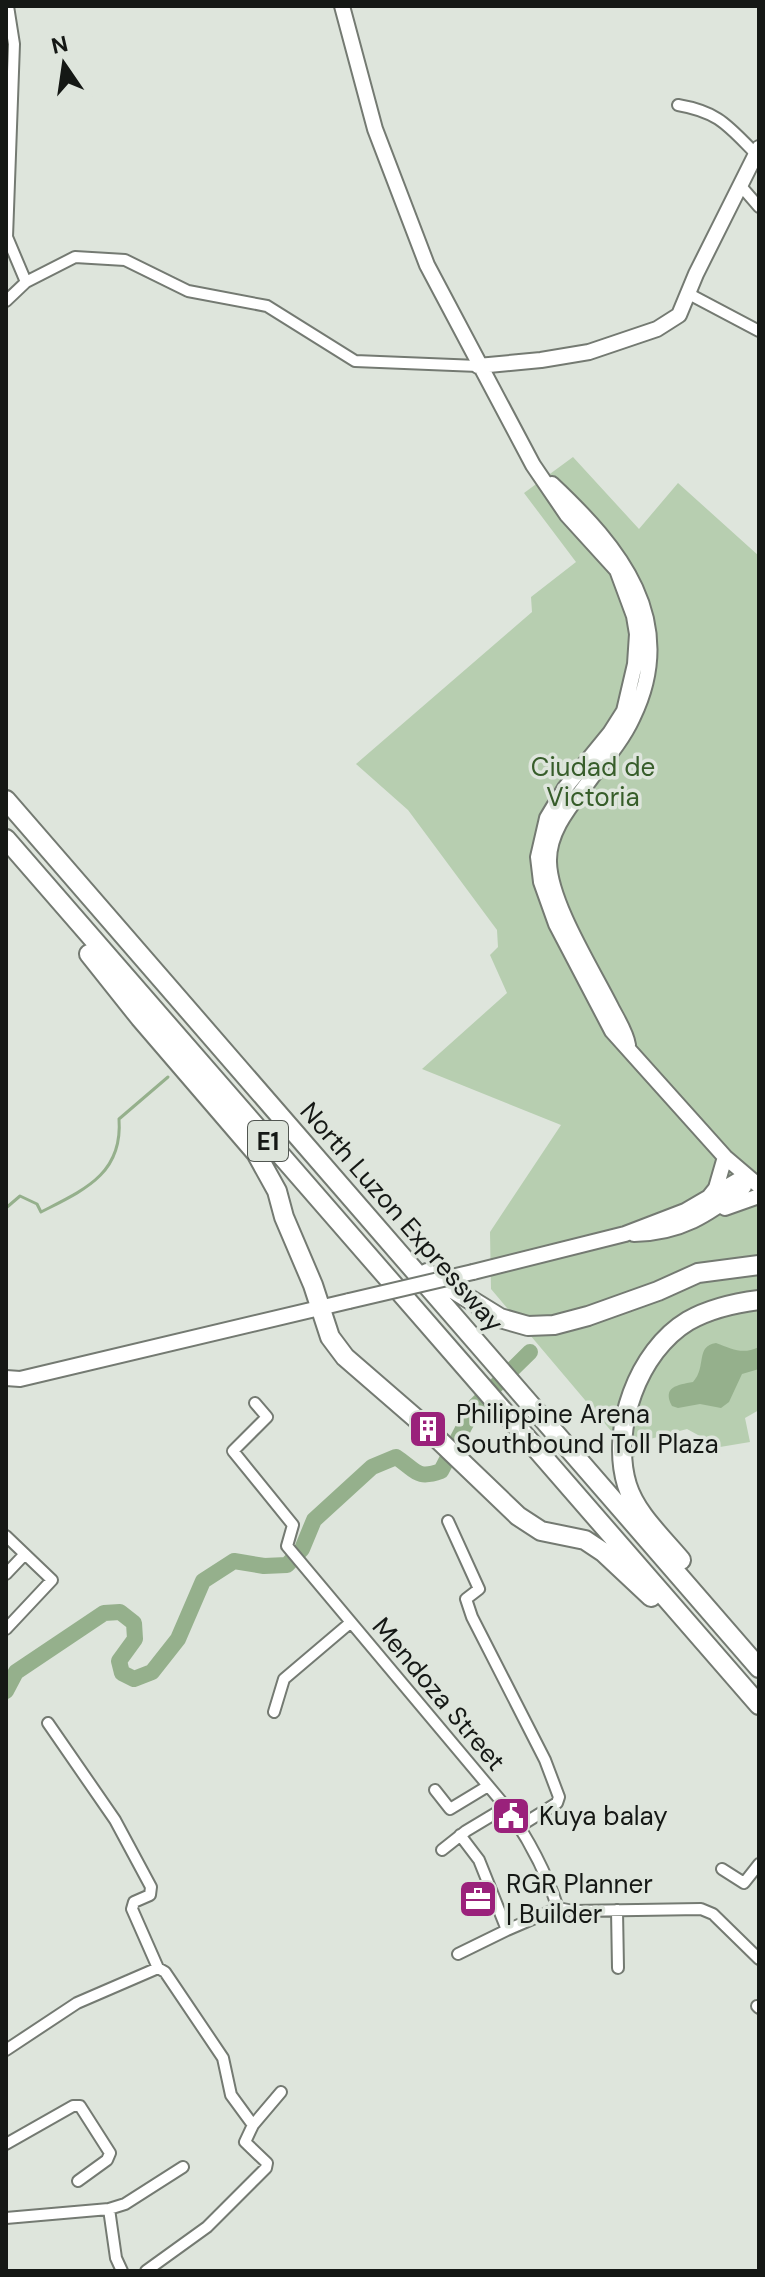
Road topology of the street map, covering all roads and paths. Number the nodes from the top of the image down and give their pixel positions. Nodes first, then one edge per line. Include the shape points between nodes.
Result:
1 (8, 6) edge
2 (342, 6) edge
3 (678, 105) dead end
4 (758, 151) edge
5 (740, 185) junction
6 (759, 207) edge
7 (26, 282) junction
8 (689, 294) junction
9 (6, 301) edge
10 (759, 331) edge
11 (478, 366) junction
12 (6, 800) edge
13 (6, 839) edge
14 (62, 906) junction
15 (725, 1157) junction
16 (752, 1181) edge
17 (759, 1196) edge
18 (709, 1206) junction
19 (404, 1259) junction
20 (759, 1265) edge
21 (759, 1300) edge
22 (320, 1309) junction
23 (13, 1379) edge
24 (6, 1389) edge
25 (255, 1403) dead end
26 (448, 1521) dead end
27 (6, 1536) edge
28 (24, 1555) junction
29 (6, 1574) edge
30 (350, 1623) junction
31 (6, 1629) edge
32 (722, 1663) junction
33 (757, 1666) edge
34 (759, 1705) edge
35 (274, 1712) dead end
36 (48, 1723) dead end
37 (488, 1786) junction
38 (435, 1790) dead end
39 (506, 1807) junction
40 (520, 1826) junction
41 (460, 1835) junction
42 (442, 1850) dead end
43 (759, 1864) edge
44 (722, 1869) dead end
45 (558, 1908) junction
46 (617, 1910) junction
47 (507, 1930) junction
48 (458, 1954) dead end
49 (759, 1959) edge
50 (158, 1968) junction
51 (618, 1968) dead end
52 (6, 2050) edge
53 (281, 2092) dead end
54 (253, 2125) junction
55 (6, 2144) edge
56 (183, 2167) dead end
57 (78, 2181) dead end
58 (109, 2209) junction
59 (6, 2218) edge
60 (122, 2271) edge
61 (146, 2271) edge

1 - 7 street via 14,44 7,237
2 - 11 main road via 375,129 427,265
3 - 4 street via 716,115
4 - 5 main road
5 - 6 street
5 - 8 main road
7 - 9 street
7 - 11 street via 75,257 125,260 188,291 267,306 355,361
8 - 10 street
8 - 11 main road via 679,315 657,329 589,352
11 - 15 main road via 533,465 580,510 626,566 641,598 645,684 633,717 621,739 552,821 549,862 561,922 622,1027 629,1050
12 - 19 highway, North Luzon Expressway / E1
13 - 14 highway, North Luzon Expressway / E1
14 - 22 highway via 97,964 256,1153 277,1191
14 - 32 highway, North Luzon Expressway / E1
15 - 16 main road
15 - 18 main road
16 - 18 main road
17 - 18 main road
18 - 22 main road, bridge via 625,1234
19 - 20 highway via 500,1318 528,1326 588,1316 698,1273
19 - 33 highway, North Luzon Expressway / E1
21 - 33 highway via 688,1321 653,1354 629,1406 622,1458 636,1506 700,1582
22 - 23 main road
22 - 32 highway via 330,1337 345,1357 518,1516 541,1531 585,1540 603,1552
23 - 24 main road
25 - 30 street, Mendoza Street via 267,1417 233,1451 293,1525 287,1546
26 - 40 street via 479,1589 466,1599 472,1617 559,1797 555,1805
27 - 28 street
28 - 29 street
28 - 31 street via 52,1580
30 - 35 street via 284,1679
30 - 37 street, Mendoza Street
32 - 34 highway, North Luzon Expressway / E1
36 - 50 street via 115,1820 151,1887 150,1895 132,1907
37 - 38 street via 450,1809
37 - 39 street, Mendoza Street
39 - 40 street, Mendoza Street
39 - 41 street
40 - 45 street, Mendoza Street
41 - 42 street
41 - 47 street via 483,1869
43 - 44 street via 744,1883
45 - 46 street
45 - 47 street
46 - 49 street via 701,1909 713,1914
46 - 51 street
47 - 48 street
50 - 52 street via 77,2003
50 - 54 street via 223,2058 231,2095
53 - 54 street
54 - 61 street via 245,2142 265,2159 266,2168 207,2227
55 - 57 street via 80,2106 110,2153
56 - 58 street
58 - 59 street
58 - 60 street

